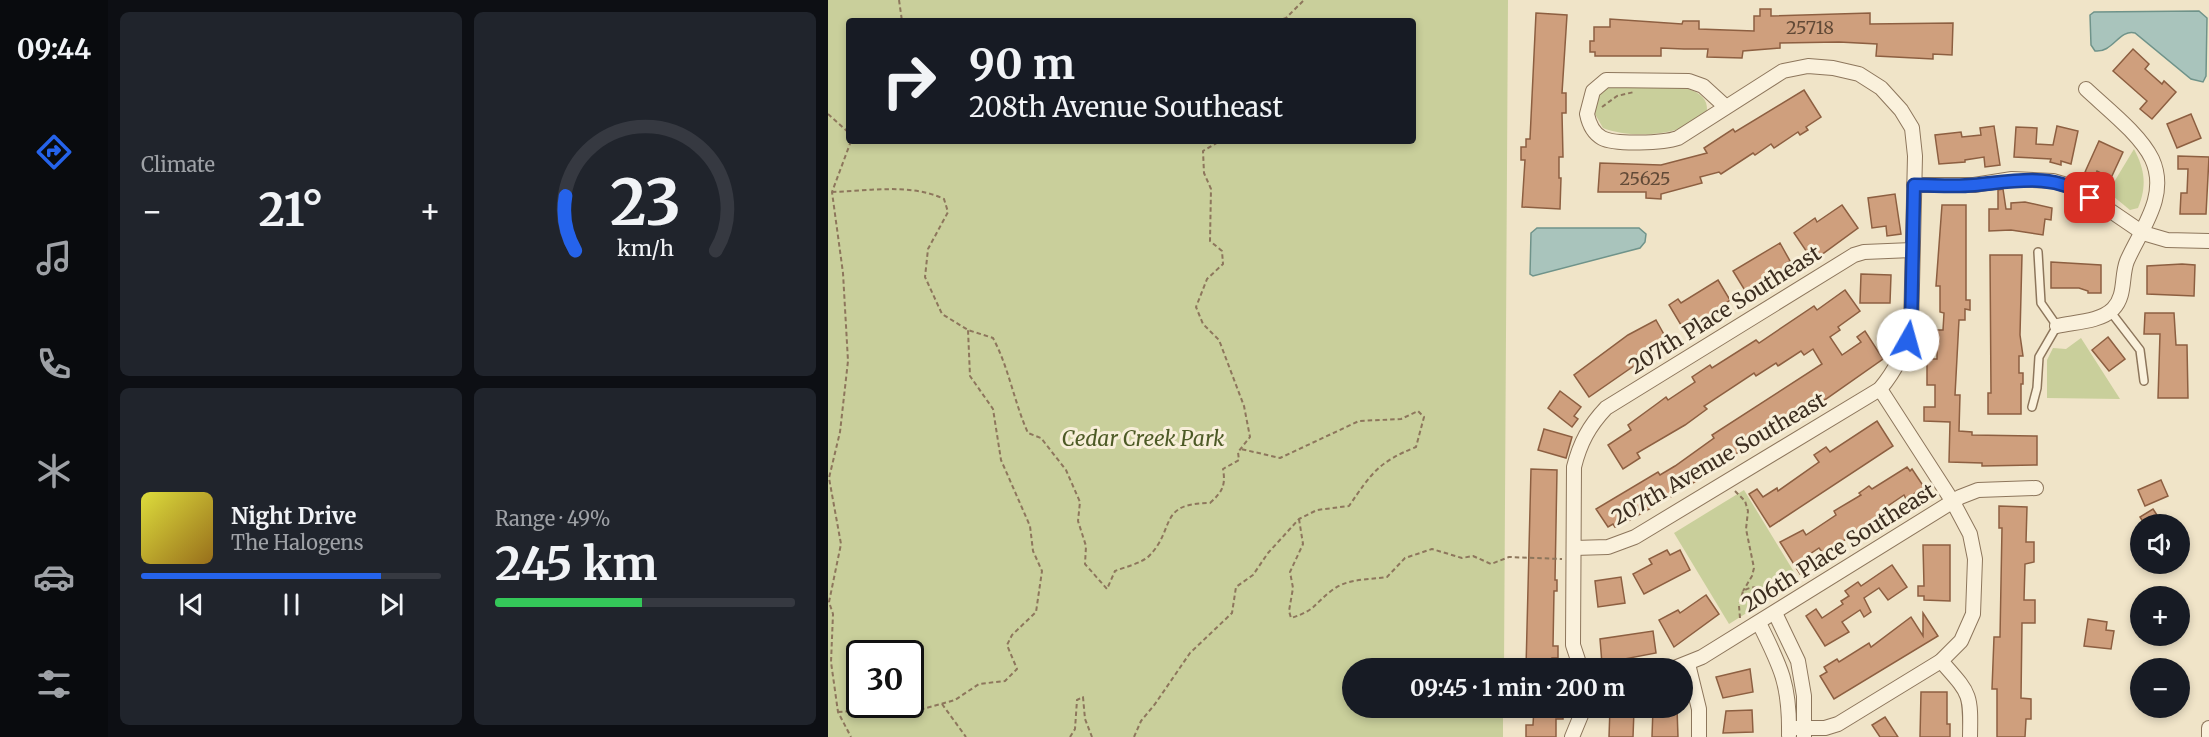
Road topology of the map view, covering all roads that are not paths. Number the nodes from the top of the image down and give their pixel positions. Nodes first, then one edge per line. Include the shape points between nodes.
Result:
1 (2086, 89) dead end
2 (1726, 107) junction
3 (1914, 185) junction
4 (2143, 233) junction
5 (2209, 241) edge
6 (1912, 250) junction
7 (2038, 252) dead end
8 (2110, 311) junction
9 (2057, 326) junction
10 (2144, 381) dead end
11 (1880, 389) junction
12 (2032, 407) dead end
13 (2036, 488) dead end
14 (1953, 502) junction
15 (1574, 553) junction
16 (1776, 613) junction
17 (1759, 623) junction
18 (1577, 658) edge
19 (1693, 660) edge
20 (1941, 661) junction
21 (1693, 684) edge
22 (1580, 718) edge
23 (2209, 728) edge
24 (1789, 733) edge
25 (1804, 733) edge
26 (1572, 737) edge
27 (1699, 737) edge
28 (1970, 737) edge
29 (2209, 737) edge

1 - 4 street via 2140,141 2151,157 2157,194
2 - 2 street via 1697,83 1606,80 1593,91 1587,114 1595,133 1607,140 1665,141 1678,138
2 - 3 street via 1783,71 1808,66 1859,74 1881,88 1912,128
3 - 4 street via 1974,185 2013,179 2053,181 2077,188
3 - 6 street
4 - 5 street via 2167,240
4 - 8 street via 2127,261 2121,294
6 - 11 street via 1911,328 1893,374
6 - 15 street, 207th Place Southeast via 1854,255 1606,408 1580,444 1574,467
7 - 9 lane via 2041,303
8 - 9 street
8 - 10 lane via 2140,350
9 - 12 lane via 2039,357
11 - 14 street
11 - 15 street, 207th Avenue Southeast via 1635,537
13 - 14 street, 206th Place Southeast via 1978,490
14 - 16 street, 206th Place Southeast
14 - 20 street via 1973,546 1973,614 1961,641
15 - 18 street via 1573,645
16 - 17 street, 206th Place Southeast
16 - 25 street via 1798,662 1804,696
17 - 19 street, 206th Place Southeast
17 - 24 street via 1783,671
20 - 25 street via 1838,724
20 - 28 street via 1967,690
21 - 27 street via 1699,709
22 - 26 street
23 - 29 street
24 - 25 street

